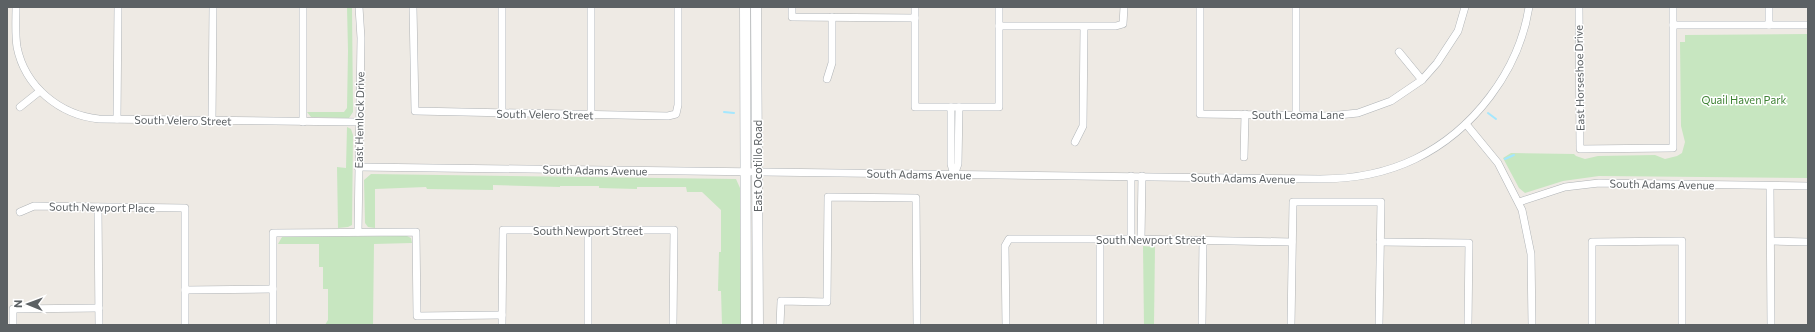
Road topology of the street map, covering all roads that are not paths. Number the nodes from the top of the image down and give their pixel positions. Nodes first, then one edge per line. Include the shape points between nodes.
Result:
1 (16, 7) edge
2 (118, 7) edge
3 (303, 7) edge
4 (359, 7) edge
5 (413, 7) edge
6 (502, 7) edge
7 (591, 7) edge
8 (678, 7) edge
9 (746, 7) edge
10 (756, 7) edge
11 (792, 7) edge
12 (915, 7) edge
13 (999, 7) edge
14 (1124, 7) edge
15 (1200, 7) edge
16 (1296, 7) edge
17 (1465, 7) edge
18 (1529, 7) edge
19 (1579, 7) edge
20 (1673, 7) edge
21 (1769, 7) edge
22 (213, 8) edge
23 (832, 17) junction
24 (915, 18) junction
25 (1673, 25) junction
26 (1769, 25) junction
27 (1808, 25) edge
28 (999, 26) junction
29 (1084, 27) junction
30 (1399, 52) dead end
31 (827, 79) dead end
32 (1422, 80) junction
33 (40, 91) junction
34 (20, 107) dead end
35 (951, 107) junction
36 (959, 107) junction
37 (502, 114) junction
38 (1245, 114) junction
39 (591, 115) junction
40 (1296, 116) junction
41 (117, 119) junction
42 (212, 121) junction
43 (303, 122) junction
44 (358, 122) junction
45 (1466, 124) junction
46 (1075, 142) dead end
47 (1244, 157) dead end
48 (358, 167) junction
49 (745, 172) junction
50 (756, 172) junction
51 (954, 175) junction
52 (1131, 176) junction
53 (1142, 176) junction
54 (1770, 186) junction
55 (1808, 186) edge
56 (1519, 202) junction
57 (98, 207) junction
58 (20, 212) dead end
59 (588, 231) junction
60 (358, 232) junction
61 (1100, 239) junction
62 (1131, 239) junction
63 (1141, 239) junction
64 (1203, 240) junction
65 (1770, 241) junction
66 (1292, 242) junction
67 (1380, 242) junction
68 (1808, 242) edge
69 (273, 289) junction
70 (185, 290) junction
71 (98, 308) junction
72 (502, 315) junction
73 (13, 325) edge
74 (99, 325) edge
75 (185, 325) edge
76 (273, 325) edge
77 (502, 325) edge
78 (588, 325) edge
79 (673, 325) edge
80 (746, 325) edge
81 (758, 325) edge
82 (780, 325) edge
83 (917, 325) edge
84 (1006, 325) edge
85 (1100, 325) edge
86 (1202, 325) edge
87 (1291, 325) edge
88 (1379, 325) edge
89 (1468, 325) edge
90 (1532, 325) edge
91 (1592, 325) edge
92 (1682, 325) edge
93 (1771, 325) edge

1 - 33 street, South Velero Street via 16,34 20,58 30,79
2 - 41 street
3 - 43 street
4 - 44 street, East Hemlock Drive
5 - 37 street, South Velero Street via 415,111
6 - 37 street
7 - 39 street
8 - 39 street, South Velero Street via 676,114
9 - 49 main road, East Ocotillo Road
10 - 50 main road, East Ocotillo Road
11 - 23 street via 792,17
12 - 24 street
13 - 28 street
14 - 29 street via 1124,24
15 - 38 street, South Leoma Lane via 1200,114
16 - 40 street
17 - 32 street, South Leoma Lane via 1458,31 1437,63
18 - 45 street, South Adams Avenue via 1524,30 1511,63 1495,90
19 - 25 street, East Horseshoe Drive via 1580,149 1673,148
20 - 25 street
21 - 26 street
22 - 42 street
23 - 24 street
23 - 31 street via 832,63
24 - 35 street via 915,107
25 - 26 street
26 - 27 street
28 - 29 street
28 - 36 street via 998,107
29 - 46 street via 1083,126
30 - 32 street
32 - 40 street, South Leoma Lane via 1391,101 1358,113
33 - 34 street
33 - 41 street, South Velero Street via 76,115
35 - 36 street
35 - 51 street via 951,164
36 - 51 street via 958,164
37 - 39 street, South Velero Street
38 - 40 street, South Leoma Lane
38 - 47 street
41 - 42 street, South Velero Street
42 - 43 street, South Velero Street
43 - 44 street, South Velero Street
44 - 48 street, East Hemlock Drive
45 - 53 street, South Adams Avenue via 1438,146 1415,159 1386,170 1359,176 1320,179
45 - 56 street via 1498,162
48 - 49 street, South Adams Avenue
48 - 60 street, East Hemlock Drive
49 - 50 street, South Adams Avenue
49 - 80 main road, East Ocotillo Road
50 - 51 street, South Adams Avenue
50 - 81 main road, East Ocotillo Road
51 - 52 street, South Adams Avenue
52 - 53 street, South Adams Avenue
52 - 62 street
53 - 63 street
54 - 55 street, South Adams Avenue
54 - 56 street, South Adams Avenue via 1599,183 1565,187
54 - 65 street
56 - 90 street via 1526,223 1531,254
57 - 58 street, South Newport Place via 34,206
57 - 70 street, South Newport Place via 185,208
57 - 71 street
59 - 72 street, South Newport Street via 503,230
59 - 78 street
59 - 79 street, South Newport Street via 674,230
60 - 69 street via 274,233
60 - 72 street via 416,232 417,316
61 - 62 street, South Newport Street
61 - 84 street, South Newport Street via 1009,239 1006,246
61 - 85 street
62 - 63 street, South Newport Street
63 - 64 street, South Newport Street
64 - 66 street, South Newport Street
64 - 86 street
65 - 68 street
65 - 93 street
66 - 67 street via 1293,202 1380,202
66 - 87 street
67 - 88 street
67 - 89 street via 1469,243
69 - 70 street
69 - 76 street
70 - 75 street
71 - 73 street via 13,309
71 - 74 street
72 - 77 street
82 - 83 street via 781,301 827,302 828,197 916,198
91 - 92 street via 1592,242 1682,241

